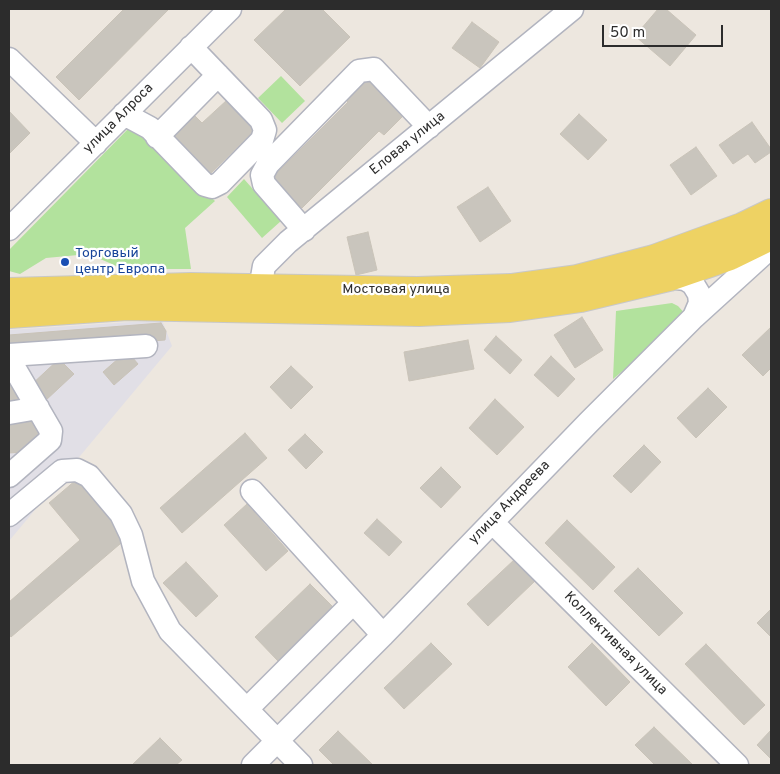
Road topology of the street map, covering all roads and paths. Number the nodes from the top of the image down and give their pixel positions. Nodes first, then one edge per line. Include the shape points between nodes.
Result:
1 (230, 9) edge
2 (572, 9) edge
3 (192, 47) junction
4 (9, 59) edge
5 (218, 75) junction
6 (124, 114) junction
7 (429, 127) junction
8 (158, 137) junction
9 (96, 142) junction
10 (771, 213) edge
11 (9, 229) edge
12 (304, 230) junction
13 (771, 236) edge
14 (771, 246) edge
15 (670, 277) junction
16 (260, 289) junction
17 (9, 292) edge
18 (9, 314) edge
19 (694, 317) junction
20 (146, 346) dead end
21 (9, 355) edge
22 (9, 362) edge
23 (38, 408) junction
24 (9, 413) edge
25 (11, 472) edge
26 (252, 492) dead end
27 (9, 515) edge
28 (492, 522) junction
29 (353, 603) junction
30 (383, 635) junction
31 (247, 709) junction
32 (278, 740) junction
33 (254, 765) edge
34 (301, 765) edge
35 (737, 765) edge

1 - 3 street, улица Алроса
2 - 7 street, Еловая улица
3 - 5 street
3 - 6 street, улица Алроса
4 - 9 street
5 - 8 street
5 - 8 street via 261,120 265,130 262,140 247,156 212,187 205,185
6 - 8 street via 150,128
6 - 9 street, улица Алроса
7 - 12 street, Еловая улица
7 - 12 street via 374,69 359,71 268,164 262,175 264,184
9 - 11 street, улица Алроса
10 - 16 main road, Мостовая улица via 654,260 577,280 511,288 417,291
12 - 16 street, Еловая улица via 264,266
13 - 15 main road, Мостовая улица via 730,256
14 - 19 street, улица Андреева
15 - 18 main road, Мостовая улица via 581,298 510,308 419,312 127,306
15 - 19 street via 685,279 699,294 700,303
16 - 17 main road, Мостовая улица via 129,288
19 - 28 street, улица Андреева
20 - 21 street
22 - 23 street
23 - 24 street
23 - 25 street via 51,431 50,440
26 - 29 street
27 - 31 street via 62,471 77,470 89,476 121,514 131,534 143,582 170,631
28 - 30 street, улица Андреева
28 - 35 street, Коллективная улица
29 - 30 street
29 - 31 street
30 - 32 street, улица Андреева
31 - 32 street
32 - 33 street, улица Андреева
32 - 34 street

